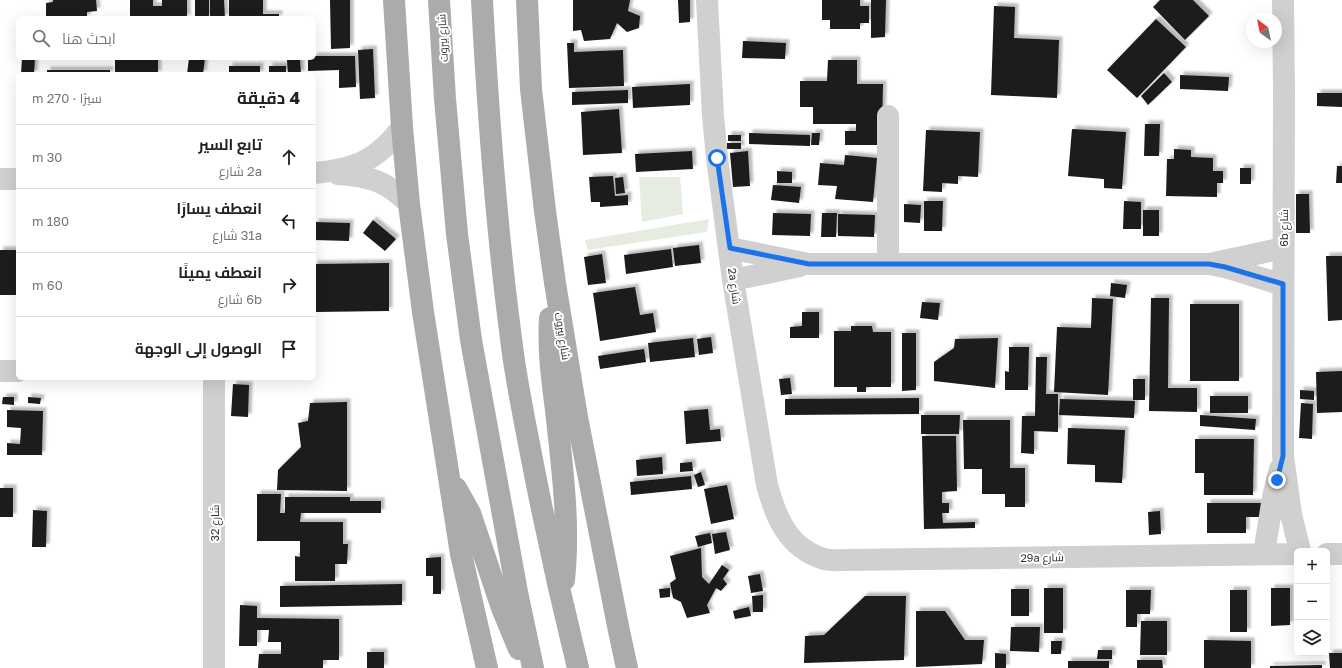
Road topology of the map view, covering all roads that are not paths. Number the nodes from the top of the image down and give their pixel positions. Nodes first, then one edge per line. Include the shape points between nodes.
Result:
1 (394, 0) edge
2 (440, 0) edge
3 (482, 0) edge
4 (527, 0) edge
5 (707, 0) edge
6 (1283, 0) edge
7 (888, 116) dead end
8 (402, 127) junction
9 (318, 173) edge
10 (0, 179) edge
11 (16, 179) edge
12 (409, 204) junction
13 (730, 248) junction
14 (1283, 248) junction
15 (809, 264) junction
16 (888, 264) junction
17 (1209, 264) junction
18 (733, 280) junction
19 (555, 283) junction
20 (1283, 284) junction
21 (0, 371) edge
22 (16, 371) edge
23 (214, 380) edge
24 (1283, 456) junction
25 (448, 475) junction
26 (792, 541) joint
27 (1299, 548) edge
28 (1264, 554) junction
29 (1294, 554) edge
30 (1330, 554) edge
31 (1342, 554) edge
32 (562, 602) junction
33 (214, 668) edge
34 (487, 668) edge
35 (528, 668) edge
36 (533, 668) edge
37 (578, 668) edge
38 (627, 668) edge

1 - 8 main road
2 - 36 main road, شارع بيروت via 445,99 457,234 471,340
3 - 32 main road via 487,94 511,340
4 - 19 main road, شارع بيروت via 531,89
5 - 13 street, 2a شارع via 712,116
6 - 14 street, 6b شارع
7 - 16 street
8 - 9 street via 385,147 363,162 351,168
8 - 12 main road
9 - 12 street via 364,176 377,180 400,194
10 - 11 street
12 - 25 main road
13 - 15 street
13 - 18 street, 2a شارع
14 - 17 street
14 - 20 street, 6b شارع
15 - 16 street
15 - 18 street
16 - 17 street
17 - 20 street
18 - 26 street, 2a شارع via 767,485 772,504
19 - 32 main road via 549,343 567,528
19 - 38 main road, شارع بيروت via 618,631
20 - 24 street, 6b شارع
21 - 22 street
23 - 33 street, شارع 32
24 - 27 street, 6b شارع via 1291,514
24 - 28 street, 6b شارع via 1273,497
25 - 34 main road via 461,554
25 - 35 main road via 470,513 502,608
26 - 28 street, 29a شارع via 826,560
28 - 29 street, 29a شارع
30 - 31 street
32 - 37 main road

